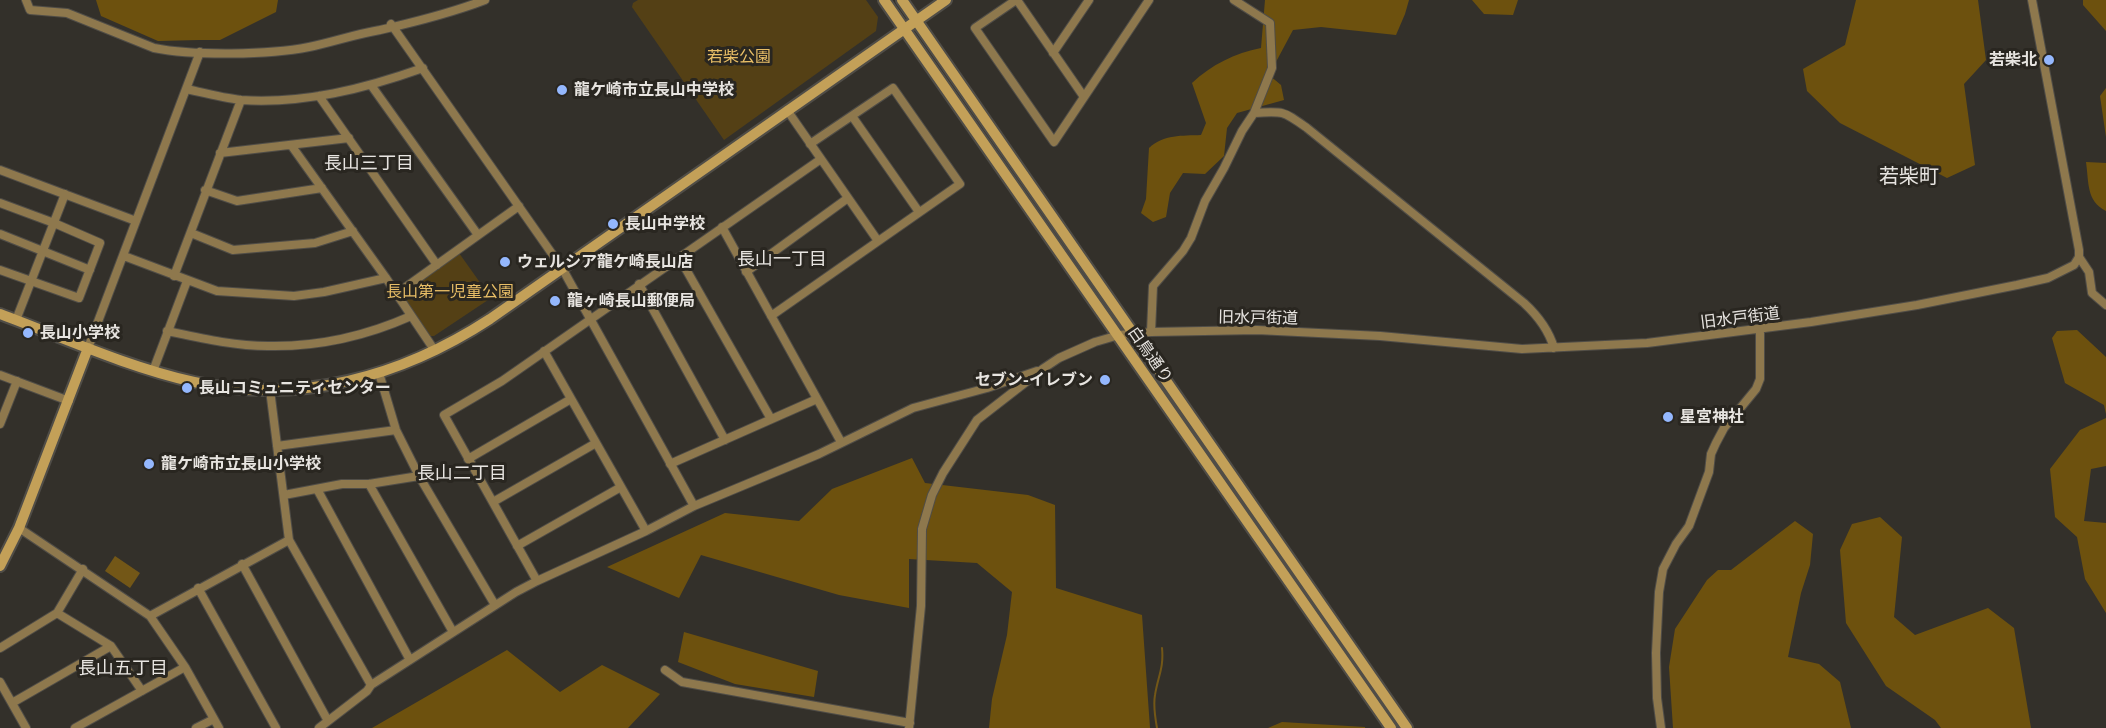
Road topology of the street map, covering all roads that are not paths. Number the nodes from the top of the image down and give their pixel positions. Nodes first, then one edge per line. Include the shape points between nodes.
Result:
1 (26, 0) edge
2 (485, 0) edge
3 (884, 0) edge
4 (902, 0) edge
5 (946, 0) edge
6 (1017, 0) edge
7 (1089, 0) edge
8 (1149, 0) edge
9 (1234, 0) edge
10 (2032, 0) edge
11 (916, 21) junction
12 (392, 26) junction
13 (904, 29) junction
14 (200, 52) junction
15 (1053, 53) junction
16 (423, 68) junction
17 (371, 85) junction
18 (186, 89) junction
19 (319, 96) junction
20 (1084, 97) junction
21 (241, 99) junction
22 (788, 110) junction
23 (1254, 113) junction
24 (852, 116) junction
25 (349, 138) junction
26 (810, 144) junction
27 (291, 145) junction
28 (220, 153) junction
29 (821, 159) junction
30 (0, 170) edge
31 (322, 188) junction
32 (206, 190) junction
33 (66, 194) junction
34 (848, 198) junction
35 (0, 203) edge
36 (519, 207) junction
37 (919, 212) junction
38 (136, 221) junction
39 (54, 224) junction
40 (722, 227) junction
41 (353, 231) junction
42 (191, 233) junction
43 (0, 234) edge
44 (478, 235) junction
45 (878, 241) junction
46 (44, 250) junction
47 (124, 256) junction
48 (679, 256) junction
49 (2079, 257) junction
50 (437, 265) junction
51 (562, 268) junction
52 (0, 270) edge
53 (90, 270) junction
54 (746, 272) junction
55 (174, 276) junction
56 (386, 278) junction
57 (187, 281) junction
58 (31, 283) junction
59 (639, 284) junction
60 (396, 294) junction
61 (2106, 305) edge
62 (0, 314) edge
63 (411, 316) junction
64 (771, 316) junction
65 (591, 317) junction
66 (16, 320) junction
67 (167, 330) junction
68 (1760, 330) junction
69 (1151, 332) junction
70 (1133, 334) junction
71 (1119, 335) junction
72 (88, 348) junction
73 (1554, 348) junction
74 (435, 351) junction
75 (544, 351) junction
76 (1044, 368) junction
77 (153, 371) junction
78 (379, 374) junction
79 (0, 375) edge
80 (16, 381) junction
81 (270, 390) junction
82 (571, 399) junction
83 (817, 399) junction
84 (69, 402) junction
85 (771, 419) junction
86 (0, 424) edge
87 (396, 430) junction
88 (725, 440) junction
89 (841, 442) junction
90 (596, 443) junction
91 (277, 446) junction
92 (468, 459) junction
93 (670, 464) junction
94 (418, 476) junction
95 (369, 484) junction
96 (621, 487) junction
97 (318, 489) junction
98 (284, 495) junction
99 (493, 502) junction
100 (694, 506) junction
101 (19, 528) junction
102 (646, 531) junction
103 (289, 540) junction
104 (517, 546) junction
105 (242, 564) junction
106 (0, 566) edge
107 (83, 569) junction
108 (537, 581) junction
109 (198, 588) junction
110 (495, 605) junction
111 (57, 613) junction
112 (150, 616) junction
113 (453, 632) junction
114 (111, 646) junction
115 (0, 648) edge
116 (410, 660) junction
117 (185, 667) junction
118 (665, 670) dead end
119 (0, 682) edge
120 (371, 685) junction
121 (142, 691) junction
122 (12, 703) junction
123 (214, 719) junction
124 (328, 721) junction
125 (909, 725) edge
126 (26, 728) edge
127 (75, 728) edge
128 (196, 728) edge
129 (219, 728) edge
130 (276, 728) edge
131 (319, 728) edge
132 (1391, 728) edge
133 (1407, 728) edge
134 (1661, 728) edge

1 - 14 street via 30,10 67,13 154,48
2 - 12 street
3 - 13 main road, 白鳥通り
4 - 11 main road, 白鳥通り
5 - 11 main road
6 - 15 street
6 - 20 street via 975,28 1054,142
7 - 15 street
8 - 20 street
9 - 23 street via 1270,23 1272,68
10 - 49 street
11 - 13 main road
11 - 70 main road, 白鳥通り
12 - 14 street via 291,50
12 - 16 street
13 - 22 main road
13 - 71 main road, 白鳥通り
14 - 18 street
15 - 20 street
16 - 17 street
16 - 36 street
17 - 19 street
17 - 44 street
18 - 21 street
18 - 38 street
19 - 21 street
19 - 25 street
21 - 28 street
22 - 26 street
22 - 51 main road
23 - 69 street via 1205,201 1191,238 1153,286
23 - 73 street via 1280,111 1307,128 1524,303 1545,328
24 - 26 street
24 - 37 street
24 - 37 street via 893,88 900,97 960,184
25 - 27 street
25 - 50 street
26 - 29 street
27 - 28 street
27 - 31 street
28 - 32 street
29 - 34 street
29 - 40 street
30 - 33 street
31 - 32 street via 237,201
31 - 41 street
32 - 42 street
33 - 38 street
33 - 39 street
34 - 45 street
34 - 54 street
35 - 39 street
36 - 44 street
36 - 51 street
37 - 45 street
38 - 47 street
39 - 46 street
39 - 53 street via 100,243
40 - 48 street
40 - 54 street
41 - 42 street via 315,243 232,250
41 - 56 street
42 - 55 street
43 - 46 street
44 - 50 street
45 - 64 street
46 - 53 street
46 - 58 street
47 - 55 street
47 - 72 street
48 - 59 street
48 - 85 street
49 - 61 street via 2089,272 2092,293
49 - 68 street, 旧水戸街道 via 2074,265 2048,278 1917,305
50 - 60 street
51 - 65 street
51 - 74 main road
52 - 58 street
53 - 58 street via 79,298
54 - 64 street
55 - 57 street
56 - 57 street via 294,296 217,291
56 - 60 street
57 - 67 street
58 - 66 street
59 - 65 street
59 - 88 street
60 - 63 street
62 - 66 main road
63 - 67 street via 381,330 341,340 267,346
63 - 74 street
64 - 83 street
65 - 75 street
65 - 93 street
66 - 72 main road
67 - 77 street
68 - 73 street, 旧水戸街道 via 1647,344
68 - 134 street via 1760,380 1716,444 1689,526 1664,569 1656,653
69 - 70 street, 旧水戸街道
69 - 73 street, 旧水戸街道 via 1257,330
70 - 71 street, 旧水戸街道
70 - 133 main road, 白鳥通り
71 - 76 street, 旧水戸街道 via 1095,342
71 - 132 main road, 白鳥通り
72 - 77 main road
72 - 84 main road
74 - 78 main road
75 - 82 street
75 - 92 street via 444,415
76 - 89 street via 913,408
76 - 125 street via 977,420 932,495 922,529 921,606
77 - 81 main road via 222,387
78 - 81 main road via 345,383
78 - 87 street
79 - 80 street
80 - 84 street
80 - 86 street
81 - 91 street
82 - 90 street
82 - 92 street
83 - 85 street
83 - 89 street
84 - 101 main road
85 - 88 street
87 - 91 street
87 - 94 street
88 - 93 street
89 - 100 street
90 - 96 street
90 - 99 street
91 - 98 street
92 - 99 street
93 - 100 street
94 - 95 street
94 - 110 street
95 - 97 street
95 - 113 street
96 - 102 street
96 - 104 street
97 - 98 street
97 - 116 street
98 - 103 street
99 - 104 street
100 - 102 street
101 - 106 main road
101 - 107 street
102 - 108 street
103 - 105 street
103 - 120 street
104 - 108 street
105 - 109 street
105 - 124 street
107 - 111 street
107 - 112 street
108 - 110 street
109 - 112 street
109 - 130 street
110 - 113 street
111 - 114 street
111 - 115 street
112 - 117 street
113 - 116 street
114 - 121 street
114 - 122 street
116 - 120 street
117 - 121 street
117 - 123 street
118 - 125 street via 682,682
119 - 122 street
120 - 124 street
121 - 127 street
122 - 126 street
123 - 128 street
123 - 129 street
124 - 131 street

